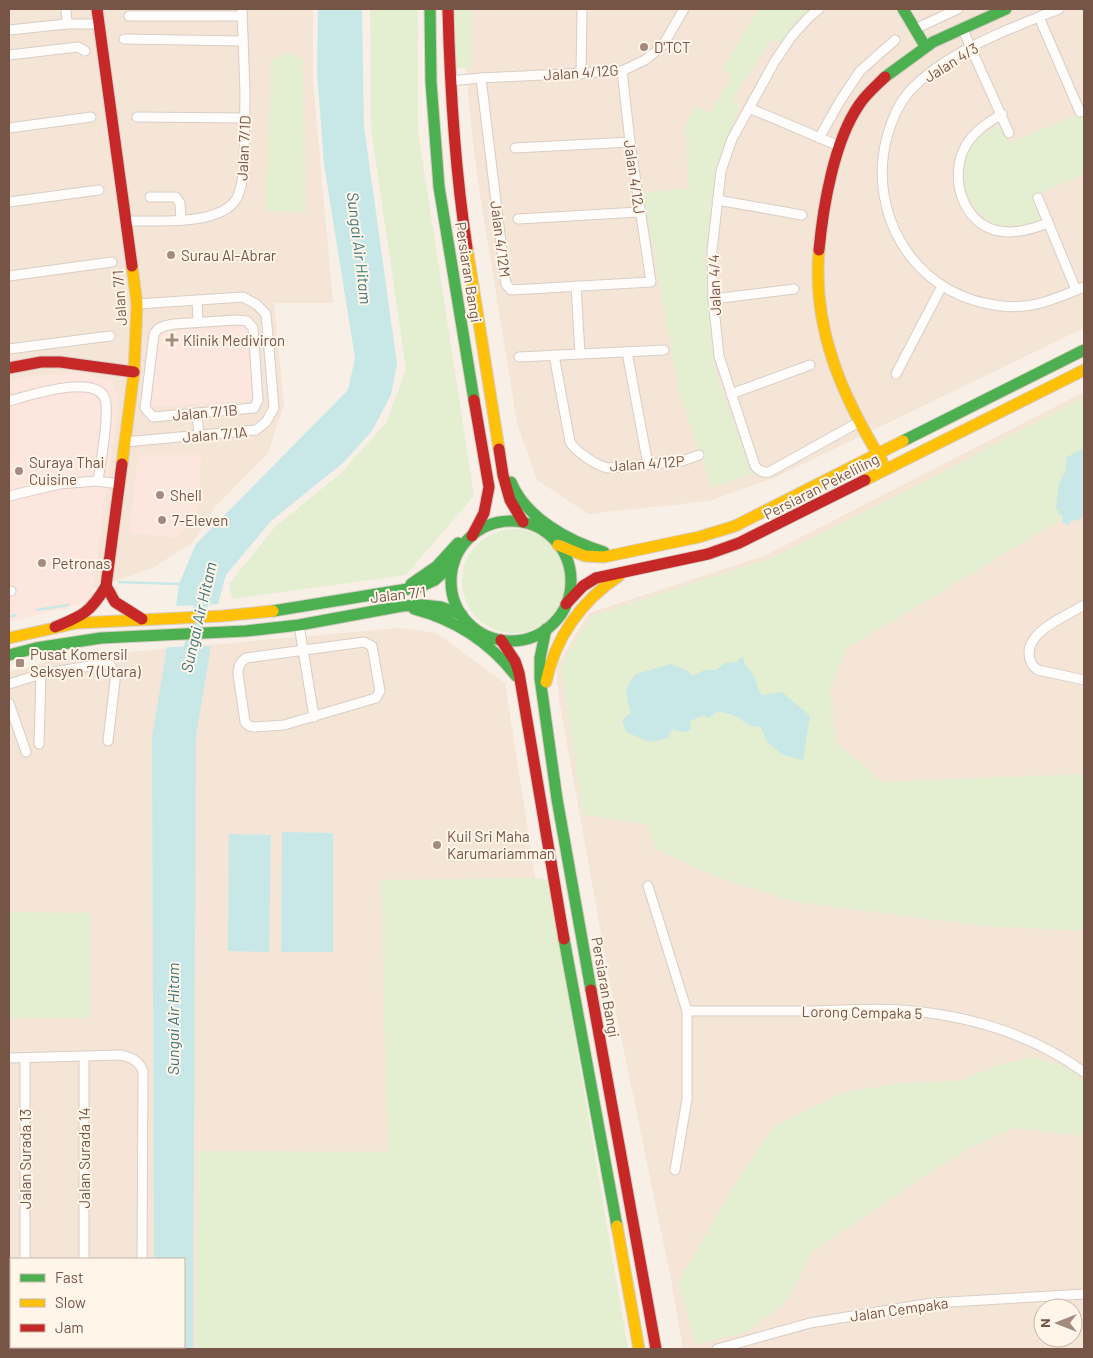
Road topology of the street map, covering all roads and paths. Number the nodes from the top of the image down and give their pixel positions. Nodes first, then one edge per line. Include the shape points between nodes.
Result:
1 (66, 9) edge
2 (97, 9) edge
3 (430, 9) edge
4 (448, 9) edge
5 (582, 9) edge
6 (684, 9) edge
7 (819, 9) edge
8 (903, 9) edge
9 (958, 9) edge
10 (1006, 9) edge
11 (1060, 9) edge
12 (242, 12) edge
13 (129, 16) dead end
14 (1039, 17) junction
15 (67, 24) junction
16 (99, 24) junction
17 (962, 28) junction
18 (915, 29) junction
19 (9, 30) edge
20 (124, 39) dead end
21 (896, 40) dead end
22 (243, 41) junction
23 (925, 46) junction
24 (971, 48) junction
25 (85, 51) dead end
26 (9, 55) edge
27 (622, 71) junction
28 (581, 74) junction
29 (481, 78) junction
30 (450, 80) junction
31 (749, 108) junction
32 (1080, 112) dead end
33 (1002, 114) junction
34 (91, 117) dead end
35 (137, 117) dead end
36 (245, 118) junction
37 (9, 128) edge
38 (1009, 133) dead end
39 (819, 138) junction
40 (630, 142) junction
41 (839, 146) junction
42 (515, 148) dead end
43 (99, 190) dead end
44 (150, 197) dead end
45 (1038, 198) dead end
46 (717, 200) junction
47 (9, 202) edge
48 (640, 212) junction
49 (802, 215) dead end
50 (518, 219) dead end
51 (181, 220) junction
52 (126, 221) junction
53 (1048, 223) junction
54 (112, 262) dead end
55 (9, 276) edge
56 (651, 282) joint
57 (576, 286) junction
58 (942, 286) junction
59 (794, 289) dead end
60 (1080, 289) edge
61 (713, 299) junction
62 (197, 300) junction
63 (137, 304) junction
64 (198, 322) junction
65 (110, 336) dead end
66 (9, 349) edge
67 (664, 350) dead end
68 (1084, 350) edge
69 (627, 352) junction
70 (580, 354) junction
71 (554, 355) junction
72 (519, 357) dead end
73 (78, 365) junction
74 (810, 365) dead end
75 (9, 368) edge
76 (1084, 370) edge
77 (134, 372) junction
78 (896, 374) dead end
79 (9, 377) edge
80 (731, 394) junction
81 (9, 401) edge
82 (197, 413) junction
83 (859, 422) junction
84 (199, 436) junction
85 (125, 442) junction
86 (500, 449) junction
87 (878, 454) junction
88 (700, 455) dead end
89 (648, 465) junction
90 (486, 469) junction
91 (888, 469) junction
92 (98, 481) junction
93 (120, 484) junction
94 (9, 496) edge
95 (524, 522) junction
96 (472, 536) junction
97 (558, 545) junction
98 (616, 554) junction
99 (454, 563) junction
100 (628, 572) junction
101 (106, 586) junction
102 (396, 591) junction
103 (566, 604) junction
104 (402, 606) junction
105 (1084, 606) edge
106 (462, 615) junction
107 (142, 619) junction
108 (300, 625) junction
109 (55, 627) junction
110 (546, 629) junction
111 (9, 638) edge
112 (501, 640) junction
113 (303, 650) junction
114 (9, 655) edge
115 (42, 674) junction
116 (1084, 680) edge
117 (9, 684) edge
118 (522, 686) junction
119 (9, 703) edge
120 (544, 704) junction
121 (314, 717) junction
122 (108, 741) dead end
123 (39, 744) dead end
124 (26, 752) dead end
125 (648, 886) dead end
126 (687, 1011) junction
127 (84, 1057) junction
128 (9, 1058) edge
129 (25, 1058) junction
130 (1084, 1072) edge
131 (675, 1170) dead end
132 (25, 1258) edge
133 (84, 1258) edge
134 (142, 1258) edge
135 (1084, 1294) edge
136 (639, 1349) edge
137 (656, 1349) edge
138 (717, 1349) edge

1 - 15 street
2 - 16 main road, Jalan 7/1
3 - 90 main road, Persiaran Bangi via 431,82 439,188
4 - 30 main road, Persiaran Bangi
5 - 28 street
6 - 27 street, Jalan 4/12G via 659,49
7 - 31 street, Jalan 4/4 via 792,36
8 - 18 main road
9 - 18 street
10 - 17 main road
11 - 14 street, Jalan 4/3
12 - 13 street
12 - 22 street, Jalan 7/1D
14 - 24 street, Jalan 4/3
14 - 32 street
15 - 16 street
15 - 19 street
16 - 52 main road, Jalan 7/1
17 - 23 main road
17 - 24 street
18 - 23 main road
20 - 22 street
21 - 39 street via 860,71
22 - 36 street, Jalan 7/1D
23 - 41 main road via 866,96 856,108
24 - 33 street
24 - 58 street, Jalan 4/3 via 936,68 907,94 889,130 884,151 882,186 896,235 913,260
25 - 26 street via 78,47
27 - 28 street, Jalan 4/12G
27 - 40 street, Jalan 4/12J
28 - 29 street, Jalan 4/12G
29 - 30 street, Jalan 4/12G
29 - 57 street, Jalan 4/12M via 506,284 510,290
30 - 86 main road, Persiaran Bangi via 459,196
31 - 39 street
31 - 46 street, Jalan 4/4 via 732,139 721,172
33 - 38 street
33 - 53 street via 976,133 965,147 958,163 962,197 977,220 998,231 1029,230
34 - 37 street
35 - 36 street
36 - 51 street, Jalan 7/1D via 244,172 236,198 227,209 213,216
39 - 41 street
40 - 42 street
40 - 48 street, Jalan 4/12J
41 - 83 main road via 820,233 818,282 822,322 834,364
43 - 47 street
44 - 51 street via 176,197 180,203
45 - 53 street
46 - 49 street
46 - 61 street, Jalan 4/4 via 712,251
48 - 50 street
48 - 56 street, Jalan 4/12J
51 - 52 street, Jalan 7/1D
52 - 63 main road, Jalan 7/1
53 - 60 street
54 - 55 street
56 - 57 street, Jalan 4/12M
57 - 70 street
58 - 60 street, Jalan 4/3 via 965,297 1013,307 1054,301
58 - 78 street
59 - 61 street
61 - 80 street, Jalan 4/4 via 719,356
62 - 63 street, Jalan 7/1A
62 - 64 street
62 - 84 street, Jalan 7/1A via 243,297 266,314 274,408 266,422 256,430
63 - 77 main road, Jalan 7/1
64 - 82 street, Jalan 7/1B via 164,326 154,334 145,408 153,417
64 - 82 street, Jalan 7/1B via 236,320 251,324 258,400 254,408
65 - 66 street
67 - 69 street
68 - 87 main road, Persiaran Pekeliling
69 - 70 street
69 - 89 street
70 - 71 street
71 - 72 street
71 - 89 street, Jalan 4/12P via 573,447 603,467
73 - 75 main road via 42,362
73 - 77 main road
73 - 79 main road
74 - 80 street
76 - 91 main road, Persiaran Pekeliling
77 - 85 main road, Jalan 7/1
80 - 83 street, Jalan 4/4 via 755,466 765,473
81 - 92 street via 75,386 99,392 106,403
82 - 84 street
83 - 87 main road
84 - 85 street, Jalan 7/1A
85 - 93 main road, Jalan 7/1
86 - 95 main road, Persiaran Bangi via 508,495
86 - 98 main road via 515,492 530,510 578,543
87 - 91 main road
87 - 98 main road, Persiaran Pekeliling via 735,526
88 - 89 street, Jalan 4/12P via 682,462
90 - 96 main road, Persiaran Bangi via 487,506
90 - 102 main road via 475,515 453,550 430,572
91 - 100 main road, Persiaran Pekeliling via 739,544
92 - 93 street
92 - 94 street via 59,484
93 - 101 main road, Jalan 7/1
95 - 96 main road via 501,522
95 - 97 main road via 546,532
96 - 99 main road
97 - 98 main road, Persiaran Pekeliling via 589,556
97 - 103 main road via 570,574
99 - 102 main road, Jalan 7/1 via 430,583
99 - 106 main road via 452,586
100 - 103 main road, Persiaran Pekeliling via 592,580
100 - 120 main road via 594,594 568,627 554,649 547,671
101 - 107 main road via 115,602
101 - 109 main road, Jalan 7/1 via 91,610
102 - 107 main road, Jalan 7/1 via 274,611
103 - 110 main road
104 - 106 main road, Jalan 7/1 via 436,606
104 - 108 main road, Jalan 7/1
104 - 118 main road via 444,619 473,634 500,655
105 - 116 street via 1036,635 1029,658 1038,670
106 - 112 main road via 479,632
107 - 109 main road, Jalan 7/1
108 - 113 street
108 - 114 main road, Jalan 7/1 via 220,633 101,638
109 - 111 main road, Jalan 7/1
110 - 112 main road via 522,640
110 - 120 main road, Persiaran Bangi via 540,665
112 - 118 main road via 515,661
113 - 121 street
113 - 121 street via 369,643 380,691 376,698
113 - 121 street via 246,658 241,662 238,674 243,716 245,722 254,727 284,725
115 - 117 street
115 - 122 street via 110,665 115,681
115 - 123 street
118 - 136 main road via 563,933
119 - 124 street
120 - 137 main road, Persiaran Bangi via 560,818
125 - 126 street
126 - 130 street, Lorong Cempaka 5 via 885,1009 928,1012 1013,1034 1042,1046
126 - 131 street via 686,1099
127 - 129 street
127 - 133 street, Jalan Surada 14
127 - 134 street via 128,1056 140,1064
128 - 129 street
129 - 132 street, Jalan Surada 13
135 - 138 street, Jalan Cempaka via 932,1303 810,1324

